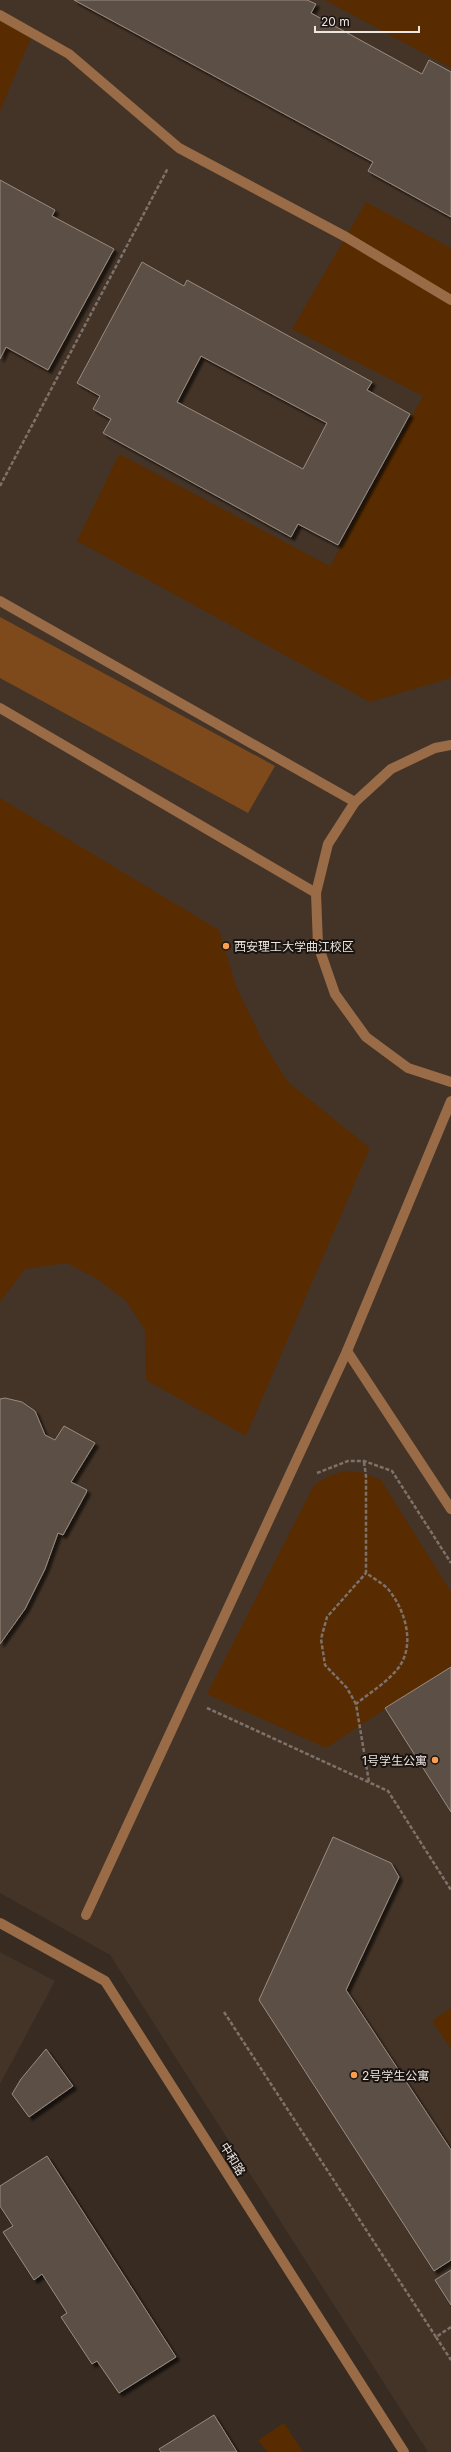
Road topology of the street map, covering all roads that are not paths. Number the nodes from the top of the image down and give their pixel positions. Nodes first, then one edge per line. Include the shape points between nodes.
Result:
1 (0, 14) edge
2 (451, 300) edge
3 (0, 601) edge
4 (0, 708) edge
5 (451, 745) edge
6 (355, 802) junction
7 (316, 893) junction
8 (451, 1082) edge
9 (451, 1100) edge
10 (347, 1351) junction
11 (451, 1509) edge
12 (86, 1915) dead end
13 (0, 1923) edge
14 (404, 2452) edge

1 - 2 street via 69,54 179,148 346,237
3 - 6 street
4 - 7 street
5 - 6 street via 434,748 391,769
6 - 7 street via 328,844
7 - 8 street via 318,945 335,994 366,1037 408,1068
9 - 10 street
10 - 11 street
10 - 12 street
13 - 14 street, 中和路 via 105,1981

